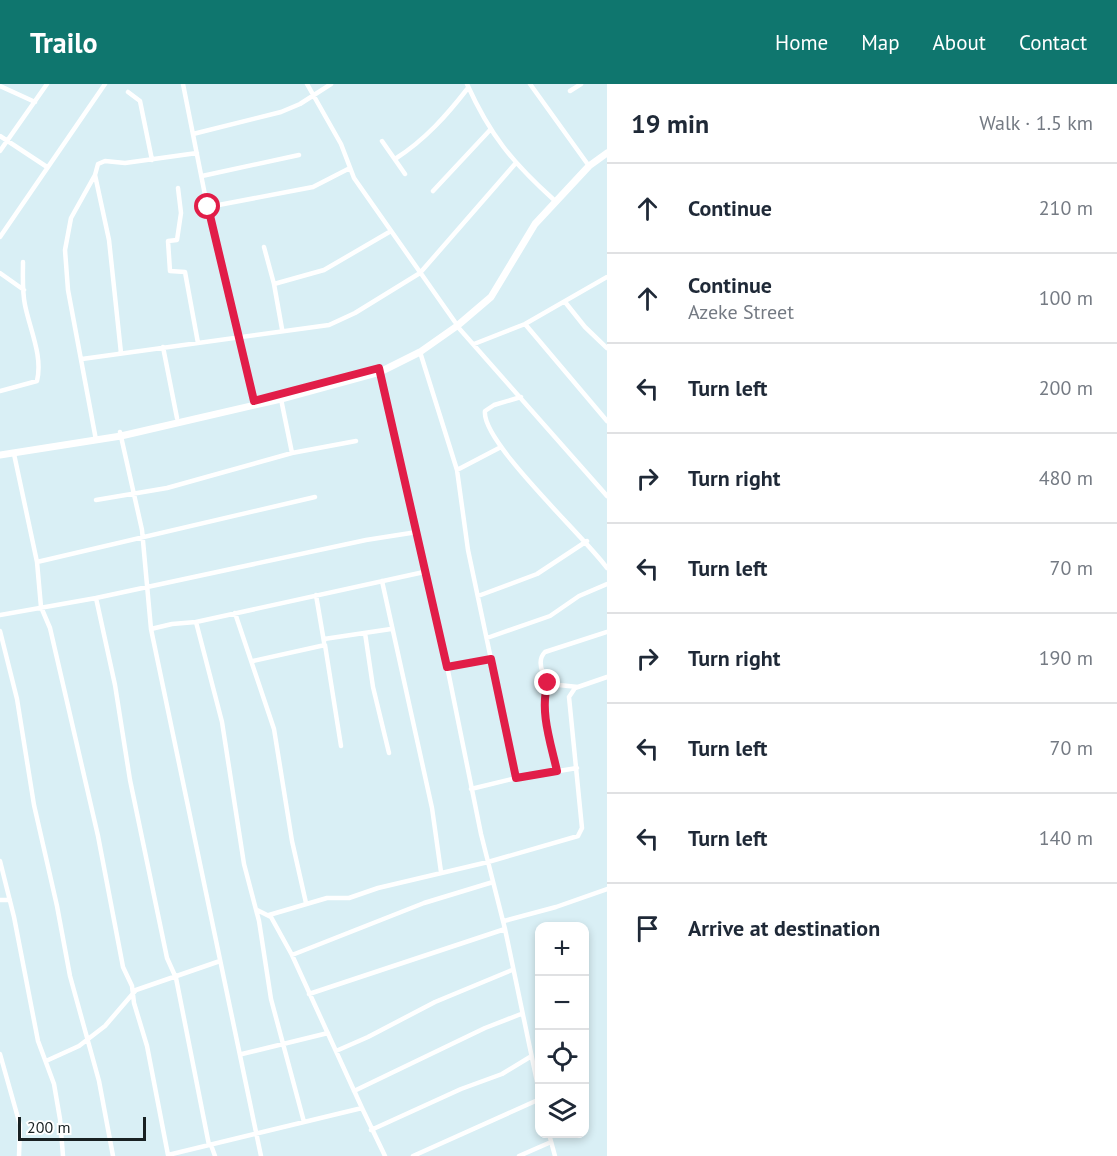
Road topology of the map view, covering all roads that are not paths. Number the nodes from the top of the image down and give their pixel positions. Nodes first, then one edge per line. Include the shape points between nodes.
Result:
1 (47, 84) edge
2 (105, 84) edge
3 (183, 84) edge
4 (307, 84) edge
5 (331, 84) edge
6 (530, 84) edge
7 (580, 84) edge
8 (0, 86) edge
9 (467, 86) edge
10 (128, 92) dead end
11 (570, 92) dead end
12 (314, 94) junction
13 (35, 102) junction
14 (490, 130) junction
15 (193, 134) junction
16 (0, 136) edge
17 (8, 140) junction
18 (382, 141) dead end
19 (607, 149) edge
20 (0, 152) edge
21 (197, 153) junction
22 (607, 153) edge
23 (299, 155) dead end
24 (396, 159) junction
25 (152, 160) junction
26 (515, 164) junction
27 (587, 165) junction
28 (47, 167) junction
29 (350, 168) junction
30 (405, 174) dead end
31 (95, 175) junction
32 (202, 176) junction
33 (178, 188) dead end
34 (433, 191) dead end
35 (553, 199) junction
36 (208, 207) junction
37 (391, 231) junction
38 (0, 237) edge
39 (264, 247) dead end
40 (23, 262) dead end
41 (0, 273) edge
42 (420, 273) junction
43 (607, 277) edge
44 (274, 284) junction
45 (24, 290) junction
46 (565, 302) junction
47 (456, 324) junction
48 (525, 324) junction
49 (282, 329) junction
50 (240, 339) junction
51 (198, 343) junction
52 (474, 344) junction
53 (163, 346) junction
54 (607, 348) edge
55 (420, 352) junction
56 (121, 353) junction
57 (82, 359) junction
58 (380, 370) junction
59 (0, 391) edge
60 (521, 397) junction
61 (281, 399) junction
62 (254, 401) junction
63 (177, 418) junction
64 (607, 421) edge
65 (121, 434) junction
66 (96, 439) junction
67 (356, 441) dead end
68 (501, 447) junction
69 (0, 453) edge
70 (292, 453) junction
71 (14, 454) junction
72 (457, 470) junction
73 (134, 495) junction
74 (607, 496) edge
75 (315, 497) dead end
76 (96, 500) dead end
77 (417, 532) junction
78 (143, 537) junction
79 (587, 541) junction
80 (37, 562) junction
81 (607, 568) edge
82 (424, 572) junction
83 (382, 581) junction
84 (607, 584) edge
85 (146, 588) junction
86 (316, 595) junction
87 (478, 596) junction
88 (96, 598) junction
89 (41, 607) junction
90 (235, 613) junction
91 (0, 615) edge
92 (196, 622) junction
93 (151, 629) junction
94 (391, 629) junction
95 (0, 631) edge
96 (607, 632) edge
97 (365, 633) junction
98 (487, 638) junction
99 (324, 642) junction
100 (491, 659) junction
101 (253, 662) junction
102 (447, 667) junction
103 (607, 677) edge
104 (548, 683) junction
105 (578, 687) junction
106 (341, 746) dead end
107 (389, 753) dead end
108 (577, 768) junction
109 (557, 771) junction
110 (516, 778) junction
111 (471, 789) junction
112 (0, 861) edge
113 (488, 862) junction
114 (441, 872) junction
115 (493, 882) junction
116 (607, 889) edge
117 (0, 900) edge
118 (10, 900) junction
119 (306, 903) junction
120 (257, 910) junction
121 (269, 915) junction
122 (504, 921) junction
123 (505, 929) junction
124 (292, 955) junction
125 (220, 961) junction
126 (512, 970) junction
127 (176, 978) junction
128 (132, 992) junction
129 (309, 994) junction
130 (522, 1014) junction
131 (328, 1033) junction
132 (87, 1040) junction
133 (282, 1043) junction
134 (336, 1050) junction
135 (0, 1054) edge
136 (242, 1054) junction
137 (530, 1058) junction
138 (46, 1061) junction
139 (536, 1084) edge
140 (354, 1091) junction
141 (535, 1100) edge
142 (362, 1108) junction
143 (304, 1122) junction
144 (371, 1130) junction
145 (257, 1133) junction
146 (550, 1138) edge
147 (551, 1142) junction
148 (210, 1145) junction
149 (19, 1156) edge
150 (63, 1156) edge
151 (113, 1156) edge
152 (166, 1156) edge
153 (215, 1156) edge
154 (261, 1156) edge
155 (383, 1156) edge
156 (413, 1156) edge
157 (519, 1156) edge
158 (555, 1156) edge

1 - 13 street
2 - 28 street
3 - 15 street
4 - 12 street
5 - 12 street
6 - 27 street
7 - 11 street
8 - 13 street
9 - 14 street
9 - 24 street via 428,135
10 - 25 street via 140,101
12 - 15 street via 281,112
12 - 29 street
13 - 17 street
14 - 26 street
14 - 34 street
15 - 21 street
16 - 17 street
17 - 20 street
17 - 28 street
18 - 24 street
19 - 27 main road
21 - 25 street
21 - 32 street
22 - 27 main road
23 - 32 street
24 - 30 street
25 - 31 street via 105,161 98,164
26 - 35 street
26 - 42 street
27 - 35 main road
27 - 47 main road via 535,224 491,297
28 - 38 street
29 - 36 street via 313,187
29 - 37 street
31 - 56 street via 109,240
31 - 57 street via 71,218 65,250 68,290
32 - 36 street
33 - 51 street via 181,213 177,240 168,241 170,271 185,272
35 - 47 main road via 532,222 487,294
36 - 50 street
37 - 42 street
37 - 44 street via 324,270
39 - 44 street
40 - 45 street
41 - 45 street
42 - 47 street
42 - 49 street via 355,314 329,324
43 - 46 street
44 - 49 street
45 - 59 street via 39,373 37,381
46 - 48 street
46 - 54 street
47 - 52 street
47 - 55 main road
47 - 58 main road
48 - 52 street
48 - 64 street
49 - 50 street
50 - 51 street
50 - 62 street
51 - 53 street
52 - 60 street
53 - 56 street
53 - 63 street
55 - 58 main road
55 - 72 street
56 - 57 street
57 - 66 street
58 - 61 main road
58 - 62 main road
58 - 77 street
60 - 68 street via 485,411
60 - 74 street
61 - 65 main road
61 - 70 street
62 - 63 main road
63 - 65 main road
65 - 66 main road
65 - 73 street
66 - 69 main road
66 - 71 main road
67 - 70 street
68 - 72 street
68 - 79 street
69 - 71 main road
70 - 73 street
71 - 80 street
72 - 87 street
73 - 76 street
73 - 78 street
75 - 78 street
77 - 82 street
77 - 85 street
78 - 80 street
78 - 85 street
79 - 81 street
79 - 87 street via 537,574
80 - 89 street
82 - 83 street
82 - 102 street
83 - 86 street
83 - 94 street
84 - 98 street via 543,619
85 - 88 street
85 - 93 street
86 - 90 street
86 - 99 street
87 - 98 street
88 - 89 street
88 - 127 street via 167,958
89 - 91 street
89 - 128 street via 50,628 98,836 123,967
90 - 92 street
90 - 101 street
92 - 93 street
92 - 120 street via 222,722 244,864
93 - 125 street
94 - 97 street
94 - 114 street via 432,808
95 - 132 street via 18,699 34,805
96 - 104 street via 543,653 540,664
97 - 99 street
97 - 107 street
98 - 100 street
99 - 101 street
99 - 106 street
100 - 102 street
100 - 110 street
101 - 119 street via 274,729
102 - 111 street
103 - 105 street
104 - 105 street
104 - 109 street via 548,730
105 - 108 street via 572,690 569,700
108 - 109 street
108 - 113 street via 580,835
109 - 110 street
110 - 111 street
111 - 113 street
112 - 118 street
113 - 114 street
113 - 115 street
114 - 119 street via 349,898 330,897
115 - 122 street
115 - 124 street via 424,903
116 - 122 street
117 - 118 street
118 - 138 street via 31,1012
119 - 121 street
120 - 121 street
120 - 133 street
121 - 124 street
122 - 123 street
123 - 126 street
123 - 129 street
124 - 129 street
125 - 127 street
125 - 136 street
126 - 130 street
126 - 134 street
127 - 128 street
127 - 148 street
128 - 132 street via 105,1026
128 - 152 street via 147,1046
129 - 131 street
130 - 137 street
130 - 140 street
131 - 133 street
131 - 134 street
132 - 138 street
132 - 151 street
133 - 136 street
133 - 143 street
134 - 140 street
135 - 149 street via 20,1125
136 - 145 street
137 - 139 street
137 - 144 street via 502,1074
138 - 150 street via 58,1103
140 - 142 street
141 - 156 street
142 - 143 street
142 - 144 street
143 - 145 street
144 - 155 street
145 - 148 street
145 - 154 street
146 - 147 street
147 - 157 street
147 - 158 street
148 - 152 street
148 - 153 street

